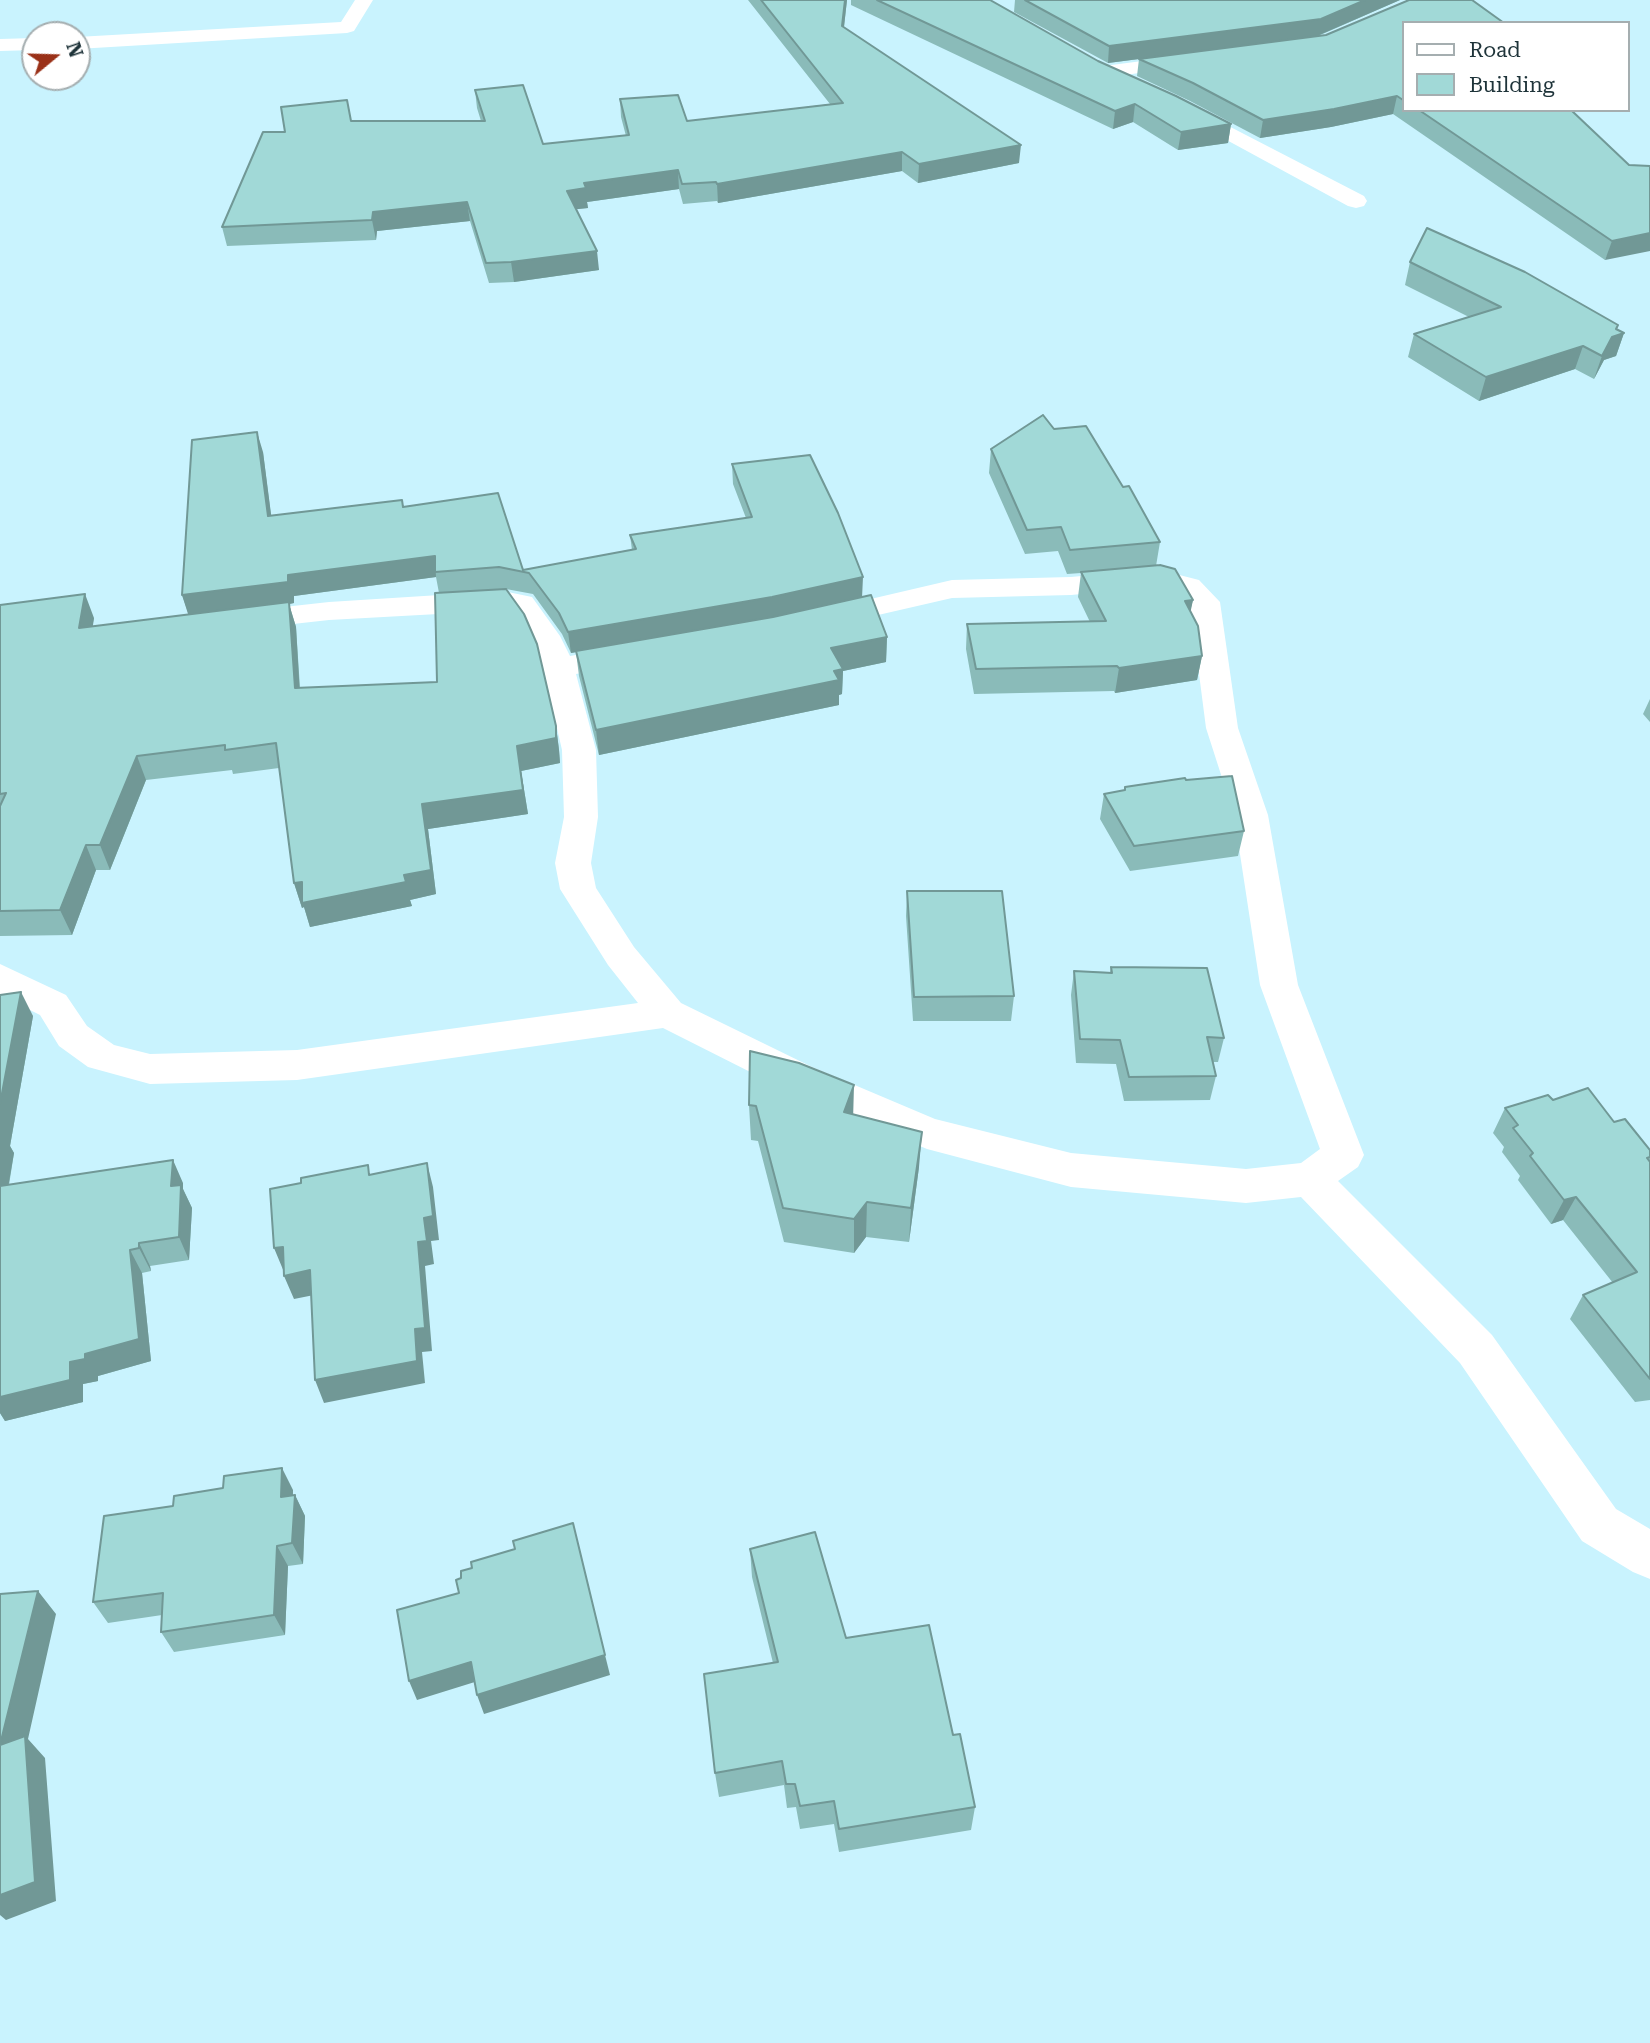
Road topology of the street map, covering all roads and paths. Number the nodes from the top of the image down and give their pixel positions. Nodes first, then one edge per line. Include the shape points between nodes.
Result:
1 (364, 0) edge
2 (91, 42) edge
3 (21, 44) edge
4 (0, 45) edge
5 (1205, 58) edge
6 (1133, 86) edge
7 (1170, 102) edge
8 (1356, 201) dead end
9 (799, 624) edge
10 (208, 625) edge
11 (666, 649) edge
12 (559, 667) junction
13 (0, 978) edge
14 (667, 1013) junction
15 (1310, 1179) junction
16 (1650, 1556) edge

1 - 2 street via 347,27
3 - 4 street
5 - 6 street via 1098,69
7 - 8 street
9 - 15 street via 952,589 1156,578 1188,586 1205,602 1223,728 1251,815 1279,985 1343,1155
10 - 12 street via 329,611 503,600 521,603 532,615
11 - 12 street
12 - 14 street via 579,750 581,817 573,863 578,889 621,956
13 - 14 street via 53,1005 74,1035 102,1057 150,1069 296,1065
14 - 15 street via 798,1078 927,1133 1071,1170 1246,1186
15 - 16 street via 1476,1349 1599,1525

